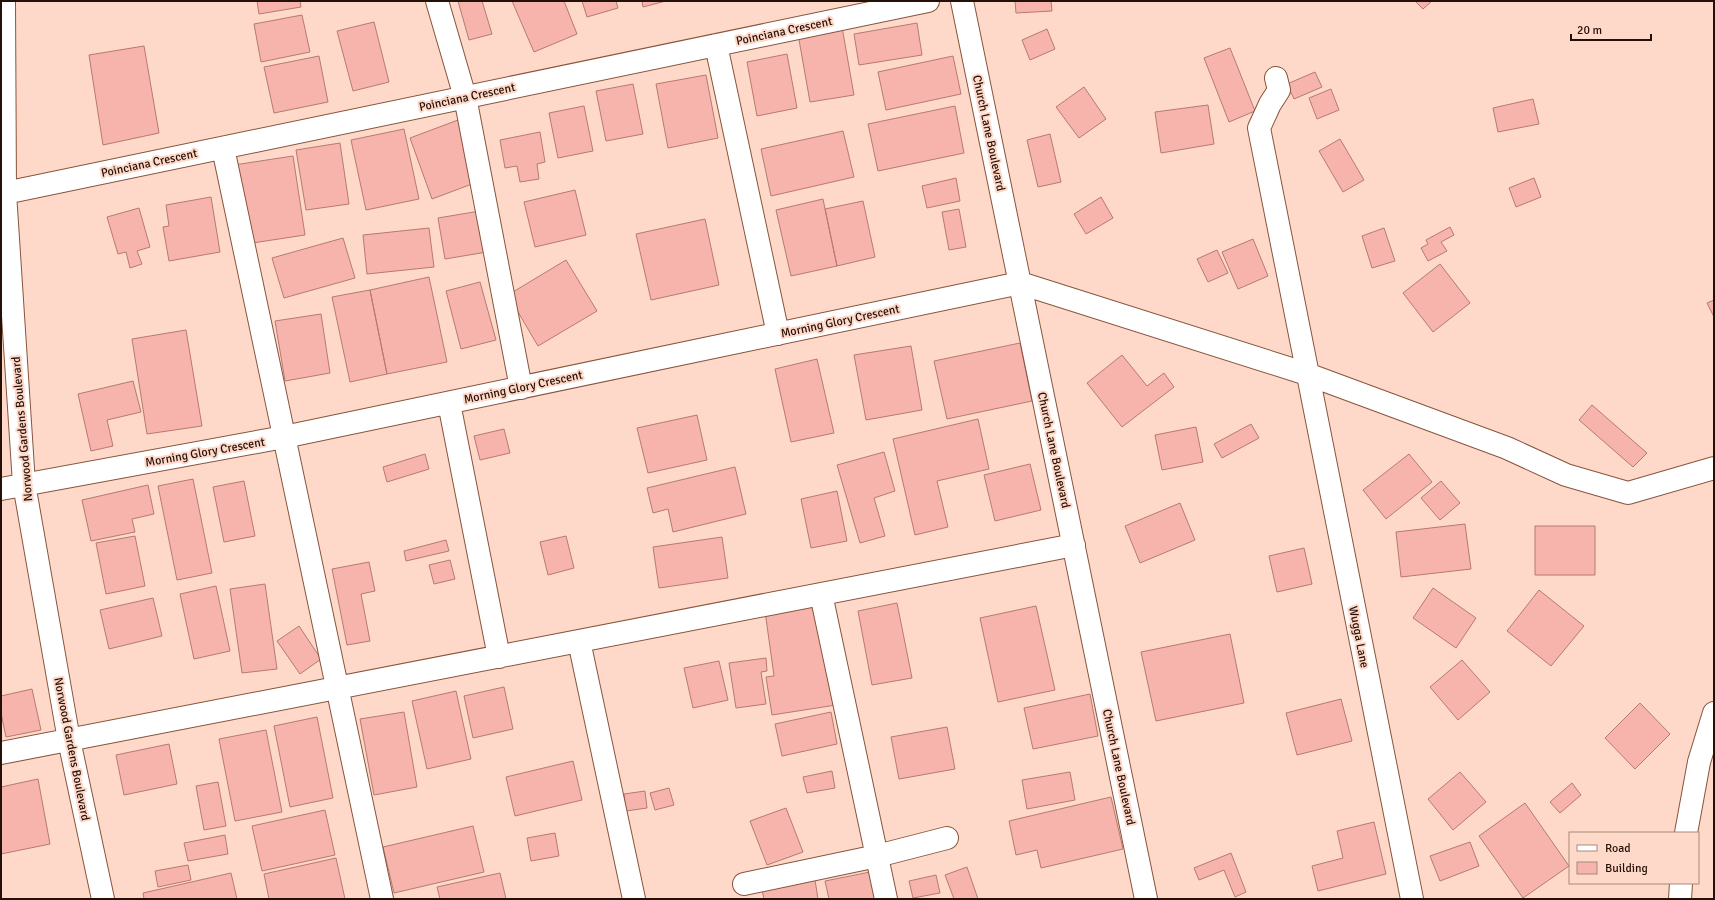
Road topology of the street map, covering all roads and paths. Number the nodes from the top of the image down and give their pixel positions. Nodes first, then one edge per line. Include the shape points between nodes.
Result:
1 (4, 1) edge
2 (437, 1) edge
3 (928, 1) edge
4 (962, 1) edge
5 (716, 45) junction
6 (1276, 78) dead end
7 (465, 97) junction
8 (223, 148) junction
9 (5, 193) junction
10 (1020, 283) junction
11 (778, 334) junction
12 (1307, 374) junction
13 (521, 388) junction
14 (449, 403) junction
15 (284, 437) junction
16 (1713, 472) edge
17 (24, 484) junction
18 (1, 489) edge
19 (1074, 545) junction
20 (821, 594) junction
21 (579, 641) junction
22 (499, 657) junction
23 (338, 688) junction
24 (1714, 713) edge
25 (69, 740) junction
26 (1, 753) edge
27 (1686, 832) edge
28 (948, 838) dead end
29 (877, 856) junction
30 (744, 884) dead end
31 (1681, 884) edge
32 (103, 899) edge
33 (382, 899) edge
34 (634, 899) edge
35 (886, 899) edge
36 (1146, 899) edge
37 (1412, 899) edge
38 (1680, 899) edge

1 - 9 street, Norwood Gardens Boulevard
2 - 7 street
3 - 5 street, Poinciana Crescent
4 - 10 street, Church Lane Boulevard
5 - 7 street, Poinciana Crescent
5 - 11 street
6 - 12 street, Wugga Lane via 1279,90 1259,128
7 - 8 street, Poinciana Crescent
7 - 13 street
8 - 9 street, Poinciana Crescent
8 - 15 street
9 - 17 street, Norwood Gardens Boulevard
10 - 11 street, Morning Glory Crescent
10 - 12 street
10 - 19 street, Church Lane Boulevard
11 - 13 street, Morning Glory Crescent
12 - 16 street via 1507,448 1566,475 1628,493
12 - 37 street, Wugga Lane
13 - 14 street, Morning Glory Crescent
14 - 15 street, Morning Glory Crescent
14 - 22 street
15 - 17 street, Morning Glory Crescent
15 - 23 street
17 - 18 street, Morning Glory Crescent
17 - 25 street, Norwood Gardens Boulevard
19 - 20 street
19 - 36 street, Church Lane Boulevard
20 - 21 street
20 - 29 street
21 - 22 street
21 - 34 street
22 - 23 street
23 - 25 street
23 - 33 street
24 - 27 street via 1700,762
25 - 26 street
25 - 32 street, Norwood Gardens Boulevard
28 - 29 street
29 - 30 street
29 - 35 street
31 - 38 street

